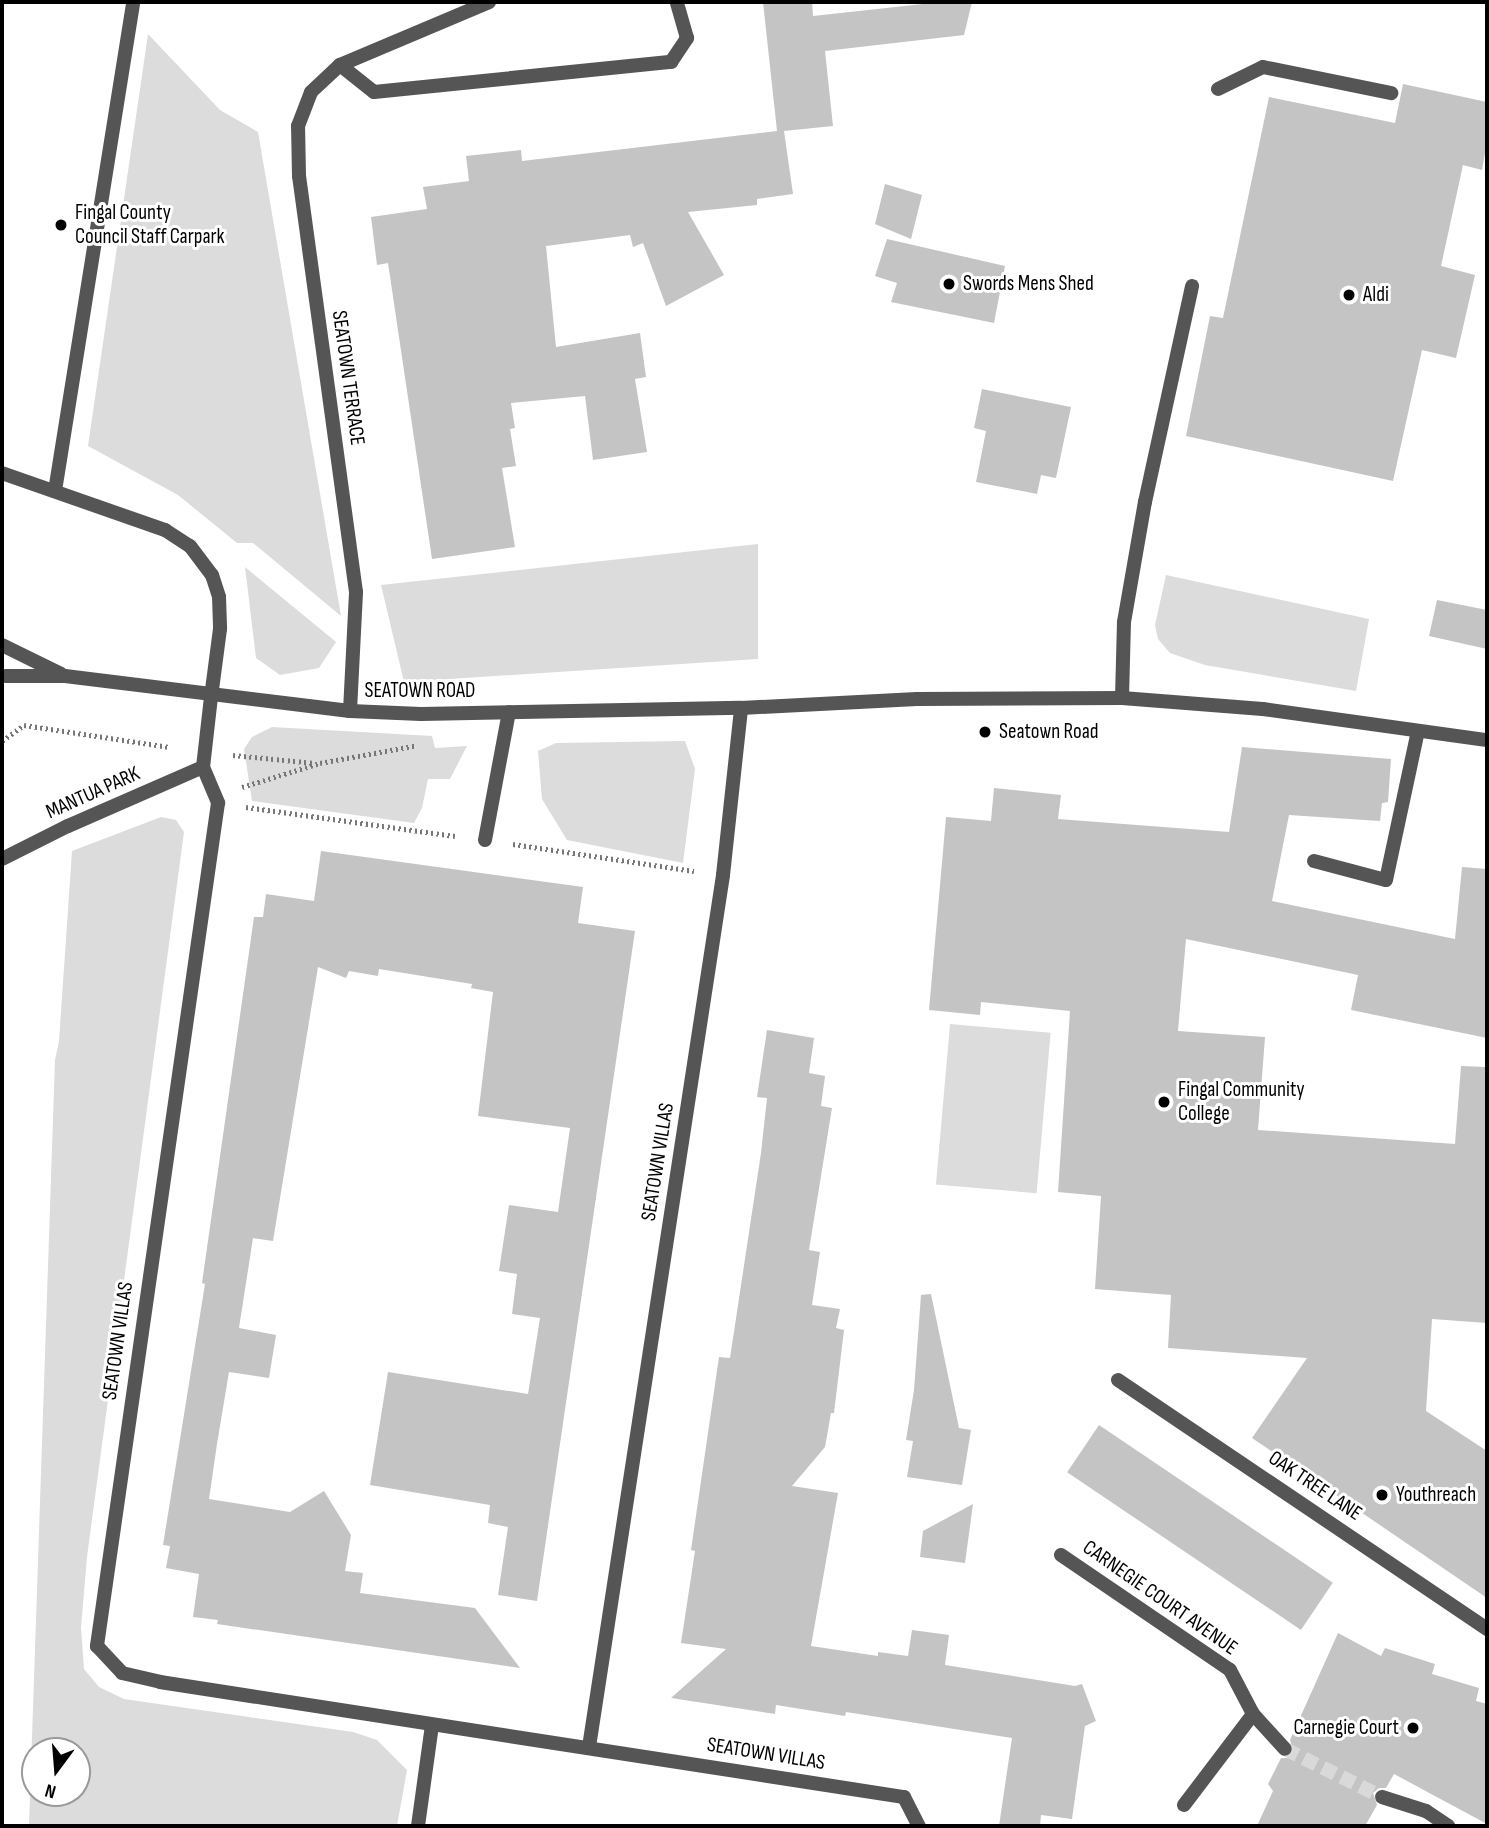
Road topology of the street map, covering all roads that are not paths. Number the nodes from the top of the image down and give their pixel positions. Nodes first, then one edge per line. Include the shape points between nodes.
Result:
1 (133, 2) edge
2 (489, 2) edge
3 (677, 2) edge
4 (340, 65) junction
5 (1218, 89) dead end
6 (1391, 93) dead end
7 (1192, 286) dead end
8 (2, 473) edge
9 (55, 491) junction
10 (2, 645) edge
11 (2, 676) edge
12 (65, 676) junction
13 (211, 696) junction
14 (1122, 698) junction
15 (741, 708) junction
16 (350, 711) junction
17 (509, 712) junction
18 (1418, 730) junction
19 (1487, 740) edge
20 (203, 760) junction
21 (485, 840) dead end
22 (2, 859) edge
23 (1314, 861) dead end
24 (1118, 1380) dead end
25 (1061, 1555) dead end
26 (1487, 1629) edge
27 (1253, 1714) junction
28 (432, 1725) junction
29 (589, 1747) junction
30 (1285, 1749) tunnel mouth
31 (1382, 1797) tunnel mouth
32 (1184, 1805) dead end
33 (418, 1826) edge
34 (919, 1826) edge
35 (1448, 1826) edge

1 - 9 street
2 - 4 street, SEATOWN TERRACE
3 - 4 street via 687,38 671,62 374,92
4 - 16 street, SEATOWN TERRACE via 311,92 298,126 299,176 356,592
5 - 6 street via 1264,67
7 - 14 street via 1124,622
8 - 9 street, SEATOWN VILLAS
9 - 13 street, SEATOWN VILLAS via 165,530 202,559 219,597 220,629
10 - 12 street, SEATOWN ROAD
11 - 12 street, SEATOWN ROAD
12 - 13 street, SEATOWN ROAD
13 - 16 street, SEATOWN ROAD
13 - 20 street, SEATOWN VILLAS
14 - 15 street, SEATOWN ROAD via 917,699
14 - 18 street, SEATOWN ROAD via 1263,709
15 - 17 street, SEATOWN ROAD
15 - 29 street, SEATOWN VILLAS via 723,875
16 - 17 street, SEATOWN ROAD
17 - 21 street
18 - 19 street, SEATOWN ROAD
18 - 23 street via 1386,880
20 - 22 street, MANTUA PARK
20 - 28 street, SEATOWN VILLAS via 218,803 97,1646 122,1673 160,1682
24 - 26 street, OAK TREE LANE
25 - 27 street, CARNEGIE COURT AVENUE via 1230,1670
27 - 30 street, CARNEGIE COURT AVENUE
27 - 32 street
28 - 29 street, SEATOWN VILLAS
28 - 33 street
29 - 34 street, SEATOWN VILLAS via 904,1797
31 - 35 street via 1426,1811

